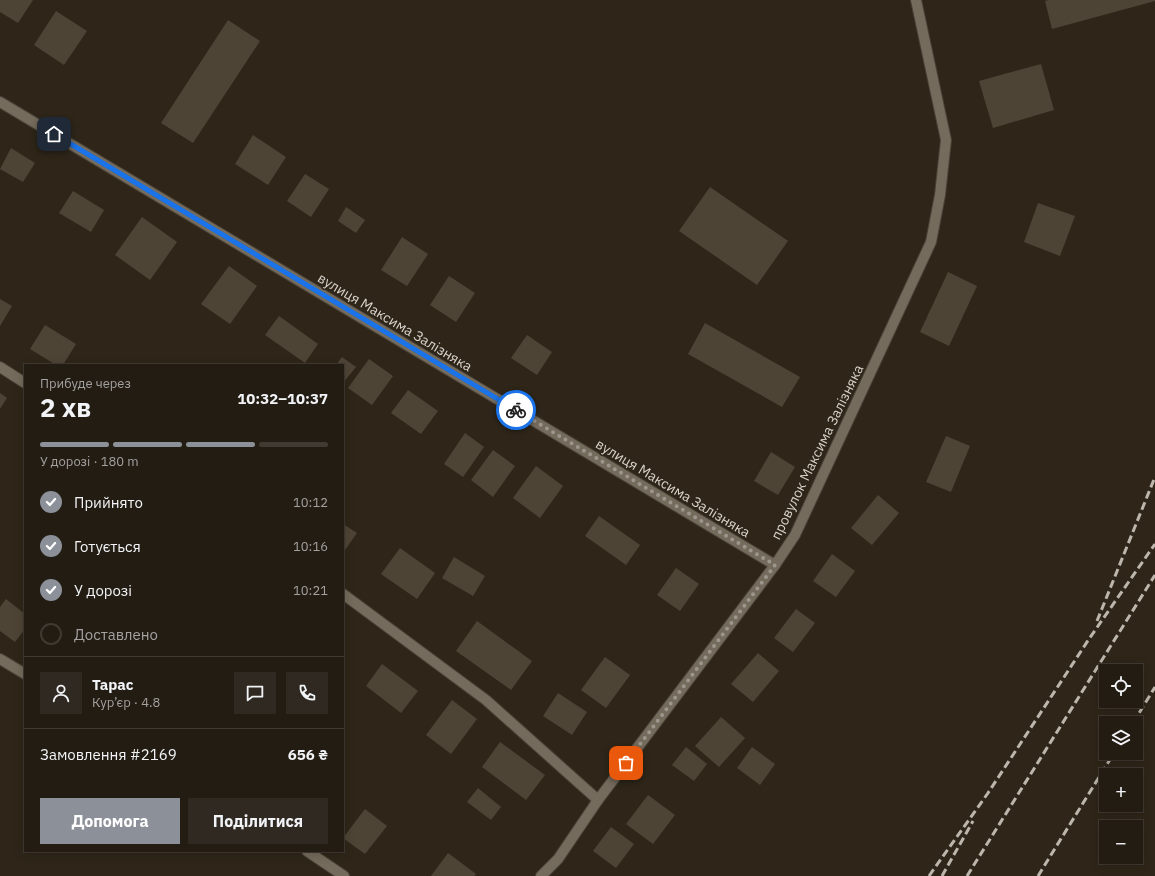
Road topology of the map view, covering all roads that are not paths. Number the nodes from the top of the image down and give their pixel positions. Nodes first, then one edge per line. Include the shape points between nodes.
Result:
1 (916, 0) edge
2 (0, 102) edge
3 (0, 366) edge
4 (24, 383) edge
5 (775, 565) junction
6 (344, 595) edge
7 (0, 659) edge
8 (24, 673) edge
9 (598, 800) junction
10 (308, 852) edge
11 (344, 876) edge
12 (541, 876) edge

1 - 5 street, провулок Максима Залізняка via 946,140 940,195 931,242 795,535
2 - 5 street, вулиця Максима Залізняка
3 - 4 street
5 - 9 street, провулок Максима Залізняка
6 - 9 street via 486,700
7 - 8 street
9 - 12 street, провулок Максима Залізняка via 558,859
10 - 11 street

